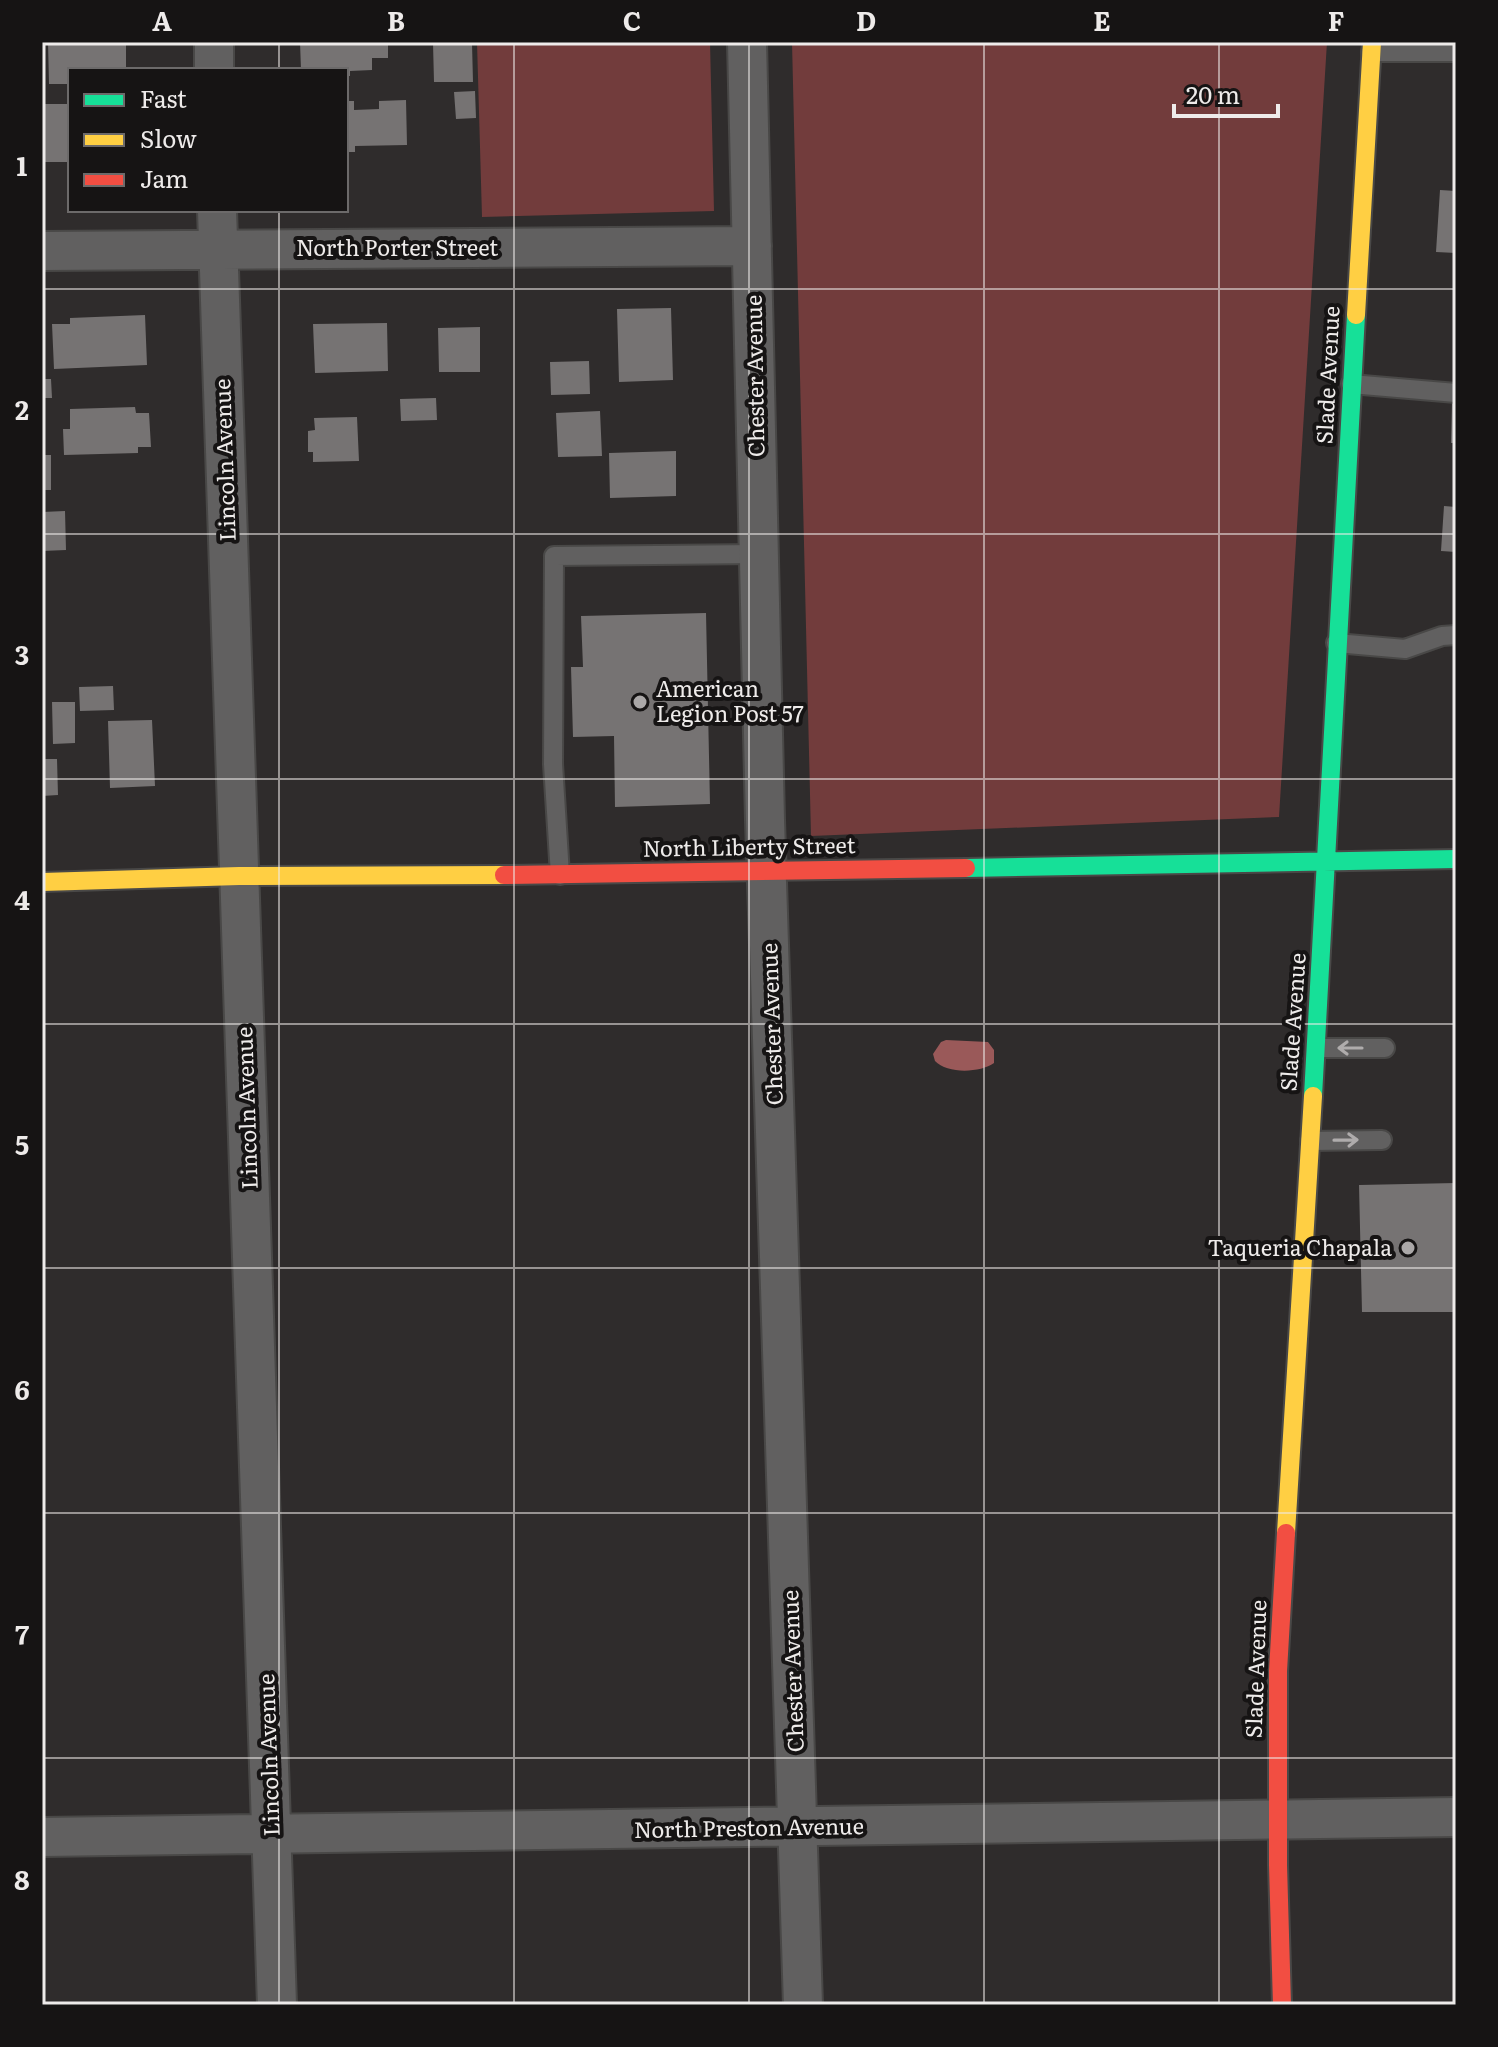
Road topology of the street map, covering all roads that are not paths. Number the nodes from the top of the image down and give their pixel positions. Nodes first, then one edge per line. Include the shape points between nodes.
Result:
1 (214, 42) edge
2 (747, 42) edge
3 (1371, 47) edge
4 (1456, 52) edge
5 (214, 68) edge
6 (217, 212) edge
7 (752, 246) junction
8 (218, 249) junction
9 (42, 251) edge
10 (1351, 384) junction
11 (1456, 393) edge
12 (759, 554) junction
13 (1456, 635) edge
14 (1336, 643) junction
15 (1456, 859) edge
16 (1327, 860) junction
17 (768, 869) junction
18 (560, 875) junction
19 (239, 876) junction
20 (42, 882) edge
21 (1314, 1048) junction
22 (1385, 1048) dead end
23 (1382, 1140) dead end
24 (1310, 1141) junction
25 (1456, 1817) edge
26 (1278, 1820) junction
27 (798, 1827) junction
28 (272, 1832) junction
29 (42, 1837) edge
30 (277, 2005) edge
31 (803, 2005) edge
32 (1282, 2005) edge

1 - 5 street
2 - 7 street, Chester Avenue
3 - 4 lane
3 - 10 street, Slade Avenue
6 - 8 street, Lincoln Avenue
7 - 8 street, North Porter Street
7 - 12 street, Chester Avenue
8 - 9 street, North Porter Street
8 - 19 street, Lincoln Avenue
10 - 11 lane
10 - 14 street, Slade Avenue
12 - 17 street, Chester Avenue
12 - 18 lane via 554,556 553,764
13 - 14 lane via 1405,649
14 - 16 street, Slade Avenue
15 - 16 street, North Liberty Street
16 - 17 street, North Liberty Street
16 - 21 street, Slade Avenue
17 - 18 street, North Liberty Street
17 - 27 street, Chester Avenue
18 - 19 street, North Liberty Street
19 - 20 street, North Liberty Street
19 - 28 street, Lincoln Avenue
22 -> 21 lane
21 - 24 street, Slade Avenue
24 -> 23 lane
24 - 26 street, Slade Avenue via 1278,1671
25 - 26 street, North Preston Avenue
26 - 27 street, North Preston Avenue
26 - 32 street, Slade Avenue
27 - 28 street, North Preston Avenue
27 - 31 street, Chester Avenue
28 - 29 street, North Preston Avenue
28 - 30 street, Lincoln Avenue

